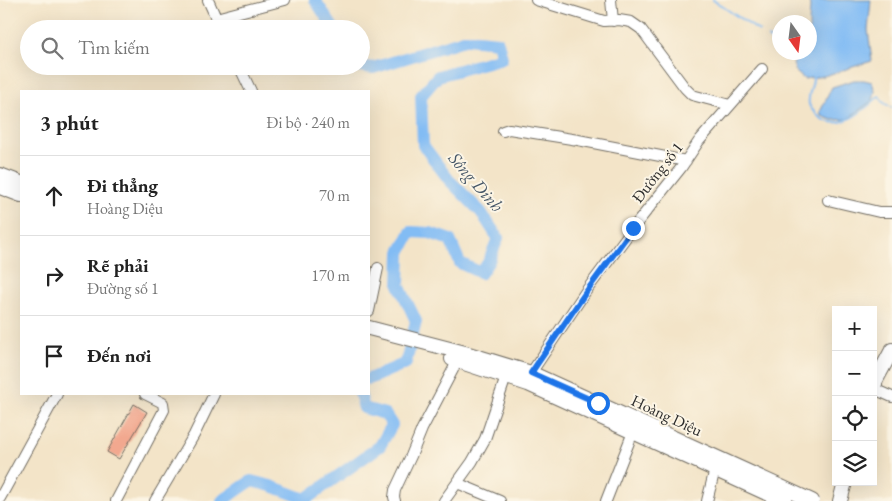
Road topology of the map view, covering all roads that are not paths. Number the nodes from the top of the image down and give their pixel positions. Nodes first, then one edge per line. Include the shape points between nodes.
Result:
1 (208, 0) edge
2 (285, 0) edge
3 (536, 0) edge
4 (611, 0) edge
5 (216, 18) joint
6 (613, 21) junction
7 (762, 69) dead end
8 (243, 75) edge
9 (251, 90) edge
10 (730, 105) junction
11 (503, 130) dead end
12 (686, 161) junction
13 (0, 175) edge
14 (20, 183) edge
15 (0, 187) edge
16 (20, 195) edge
17 (828, 200) dead end
18 (892, 212) edge
19 (378, 268) dead end
20 (370, 306) edge
21 (370, 328) edge
22 (370, 335) edge
23 (393, 338) junction
24 (892, 350) edge
25 (451, 355) junction
26 (531, 373) junction
27 (506, 377) junction
28 (877, 378) edge
29 (877, 391) edge
30 (55, 395) edge
31 (147, 395) edge
32 (214, 395) edge
33 (892, 398) edge
34 (641, 431) junction
35 (715, 469) junction
36 (457, 482) junction
37 (844, 486) edge
38 (0, 498) edge
39 (116, 501) edge
40 (155, 501) edge
41 (396, 501) edge
42 (444, 501) edge
43 (500, 501) edge
44 (606, 501) edge
45 (707, 501) edge
46 (784, 501) edge
47 (812, 501) edge
48 (840, 501) edge

1 - 5 street
2 - 5 street
3 - 6 street
4 - 6 street
6 - 10 street via 631,22 641,29 692,95
7 - 10 street, Đường số 1
8 - 9 street
10 - 12 street, Đường số 1
11 - 12 street via 578,140
12 - 26 street, Đường số 1 via 586,292
13 - 14 main road
15 - 16 main road
17 - 18 street
19 - 20 street
21 - 23 main road
22 - 23 main road
23 - 25 main road
24 - 28 main road
25 - 26 main road, Hoàng Diệu
25 - 27 main road, Hoàng Diệu
25 - 41 street via 412,456 395,490
26 - 34 main road, Hoàng Diệu
27 - 34 main road, Hoàng Diệu
27 - 36 street via 485,439
29 - 33 street
30 - 38 street
31 - 39 street via 163,403 164,410
32 - 40 street
34 - 35 main road, Hoàng Diệu
34 - 44 street
34 - 47 main road, Hoàng Diệu
35 - 45 street
35 - 46 main road, Hoàng Diệu
36 - 42 street
36 - 43 street
37 - 48 main road

